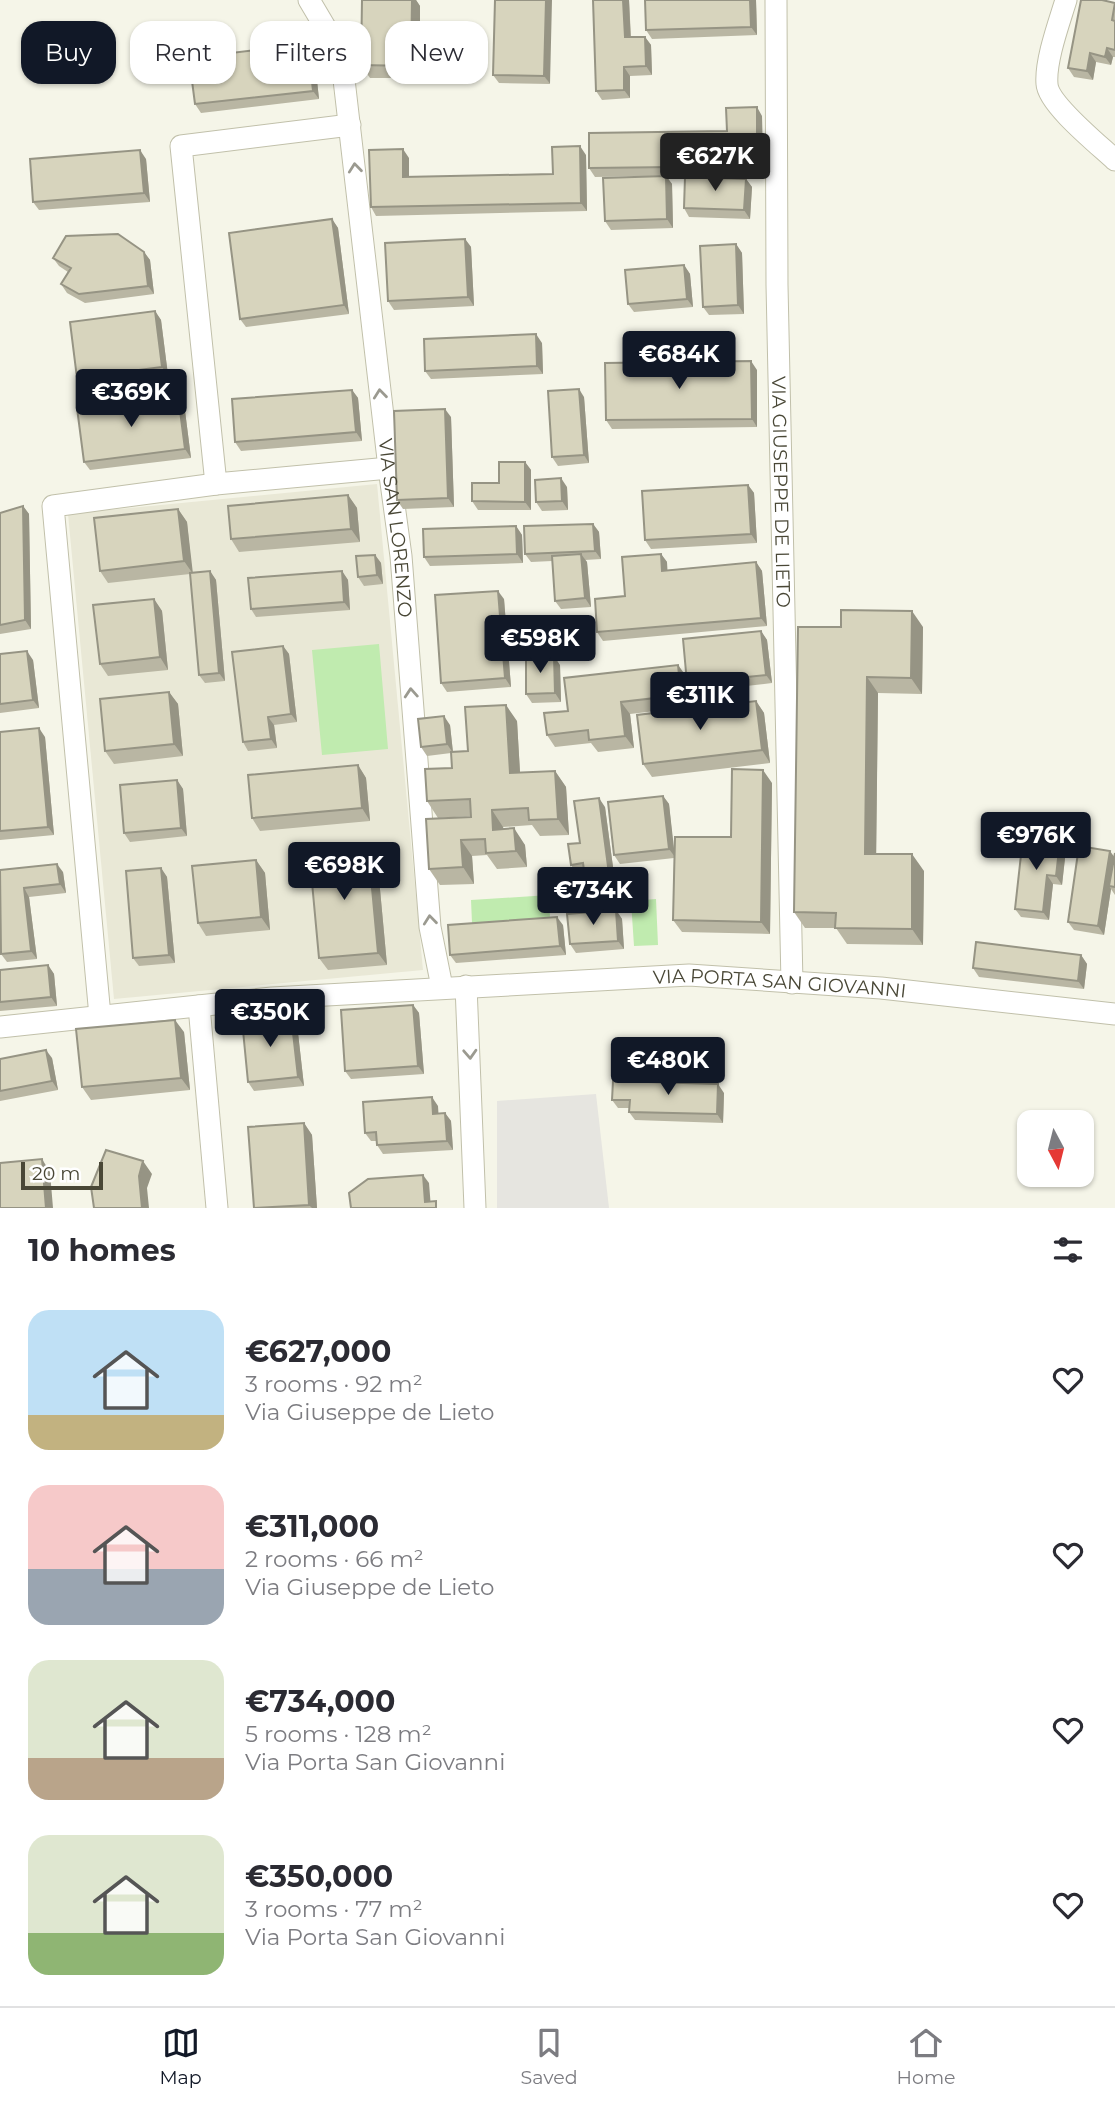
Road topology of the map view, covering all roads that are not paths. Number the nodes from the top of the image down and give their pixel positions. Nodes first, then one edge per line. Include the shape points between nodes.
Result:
1 (309, 0) edge
2 (776, 0) edge
3 (1066, 0) edge
4 (350, 125) junction
5 (1115, 160) edge
6 (389, 468) junction
7 (216, 484) junction
8 (792, 983) junction
9 (466, 986) junction
10 (442, 987) junction
11 (199, 1006) junction
12 (1115, 1014) edge
13 (100, 1016) junction
14 (0, 1027) edge
15 (217, 1208) edge
16 (475, 1208) edge

1 - 4 street, VIA SAN LORENZO via 343,71
2 - 8 street, VIA GIUSEPPE DE LIETO via 777,285
3 - 5 street via 1052,46 1047,86 1058,107
6 -> 4 street, VIA SAN LORENZO
4 - 7 street via 181,146
6 - 7 street
10 -> 6 street, VIA SAN LORENZO via 430,927 401,556
7 - 13 street via 53,506
8 - 9 street, VIA PORTA SAN GIOVANNI via 689,975
8 - 12 street, VIA PORTA SAN GIOVANNI via 881,988
9 - 10 street, VIA PORTA SAN GIOVANNI
9 -> 16 street
10 - 11 street, VIA PORTA SAN GIOVANNI
11 - 13 street, VIA PORTA SAN GIOVANNI
11 - 15 street
13 - 14 street, VIA PORTA SAN GIOVANNI

